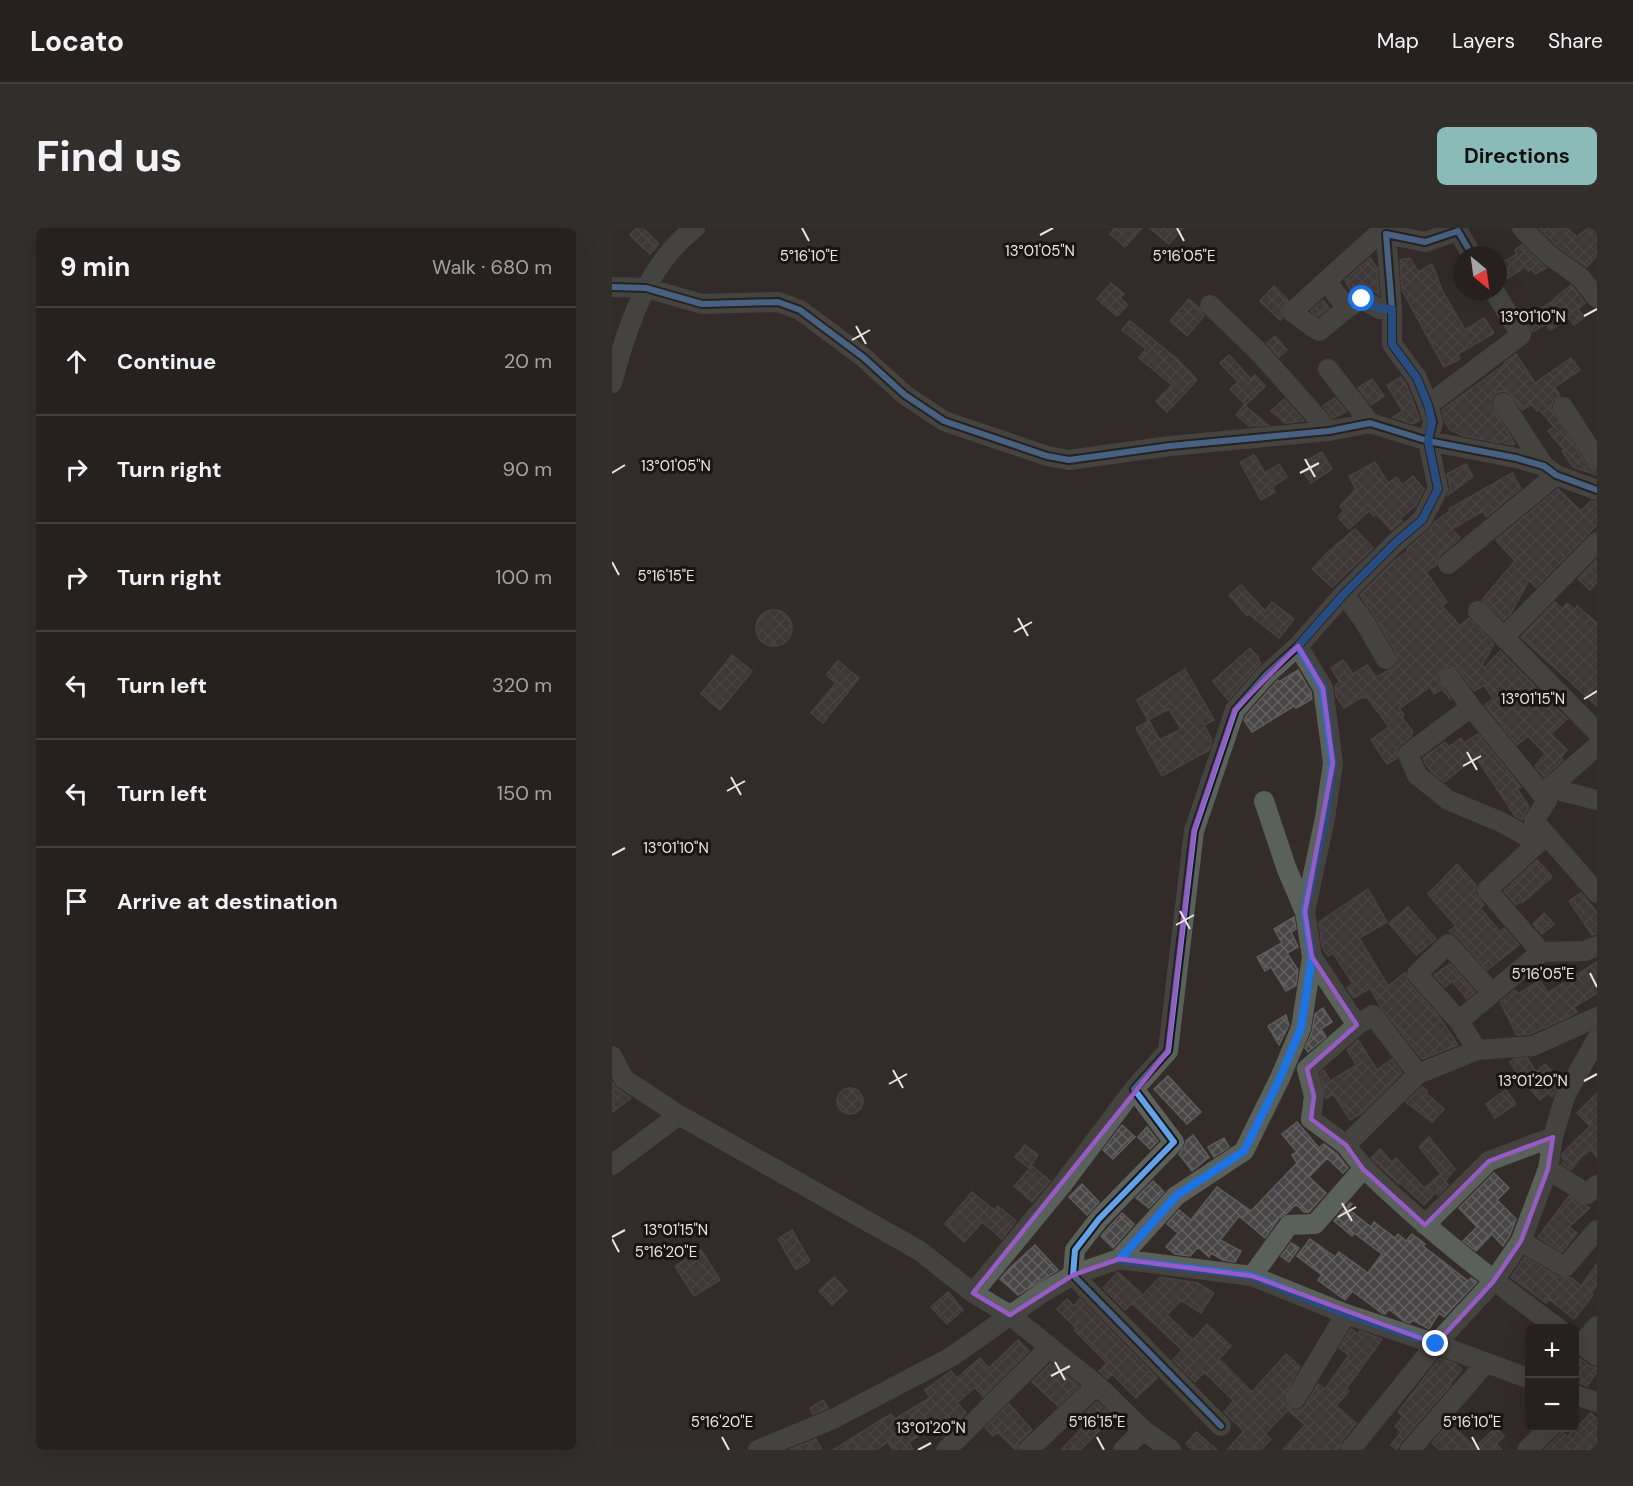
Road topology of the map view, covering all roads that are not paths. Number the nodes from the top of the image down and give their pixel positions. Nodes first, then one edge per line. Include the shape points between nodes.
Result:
1 (695, 228) edge
2 (1522, 228) edge
3 (1385, 230) edge
4 (1467, 246) edge
5 (1326, 281) junction
6 (612, 287) edge
7 (646, 288) junction
8 (1597, 298) edge
9 (1500, 300) edge
10 (1210, 305) dead end
11 (1347, 308) junction
12 (1392, 309) junction
13 (1328, 369) dead end
14 (612, 383) edge
15 (1503, 403) dead end
16 (1428, 405) junction
17 (1563, 407) dead end
18 (1371, 423) junction
19 (1329, 432) junction
20 (1428, 441) junction
21 (1597, 460) edge
22 (1550, 471) junction
23 (1597, 490) edge
24 (1597, 542) edge
25 (1448, 564) dead end
26 (1344, 594) junction
27 (1478, 611) dead end
28 (1504, 637) junction
29 (1298, 646) junction
30 (1386, 659) dead end
31 (1450, 678) dead end
32 (1471, 707) junction
33 (1597, 732) edge
34 (1597, 746) edge
35 (1548, 794) junction
36 (1597, 800) edge
37 (1264, 801) dead end
38 (1534, 821) junction
39 (1538, 843) junction
40 (1597, 893) edge
41 (1305, 912) junction
42 (1597, 946) edge
43 (1541, 952) junction
44 (1312, 957) junction
45 (1492, 993) junction
46 (1597, 1017) edge
47 (1459, 1021) junction
48 (1357, 1025) junction
49 (1596, 1048) edge
50 (1477, 1050) junction
51 (612, 1056) edge
52 (1418, 1074) junction
53 (618, 1076) edge
54 (1134, 1089) junction
55 (679, 1115) junction
56 (1553, 1137) junction
57 (1346, 1145) junction
58 (612, 1165) edge
59 (1363, 1169) junction
60 (1548, 1169) junction
61 (1594, 1194) edge
62 (1425, 1225) junction
63 (1597, 1230) edge
64 (1521, 1240) junction
65 (1119, 1260) junction
66 (1073, 1275) junction
67 (1251, 1276) junction
68 (1493, 1282) junction
69 (974, 1293) junction
70 (1346, 1314) junction
71 (1010, 1315) junction
72 (1551, 1324) edge
73 (1597, 1326) edge
74 (1436, 1344) junction
75 (1050, 1347) junction
76 (1584, 1347) edge
77 (1486, 1363) junction
78 (1527, 1378) edge
79 (1097, 1385) junction
80 (1295, 1399) dead end
81 (1221, 1426) dead end
82 (1143, 1430) junction
83 (1547, 1432) edge
84 (758, 1450) edge
85 (946, 1450) edge
86 (1028, 1450) edge
87 (1123, 1450) edge
88 (1171, 1450) edge
89 (1350, 1450) edge
90 (1410, 1450) edge
91 (1527, 1450) edge

1 - 7 street via 680,240
2 - 8 street via 1549,255 1580,277
3 - 4 street via 1425,242 1458,231
3 - 5 street
3 - 12 street
5 - 11 street
5 - 11 street via 1292,312 1319,332
6 - 7 street
7 - 14 street
7 - 19 street via 702,304 778,302 800,310 863,357 905,395 944,421 1047,456 1069,460 1170,446
9 - 16 street via 1521,335
10 - 19 street via 1258,351
11 - 12 street via 1362,299 1379,309
12 - 16 street via 1392,344 1417,378
13 - 18 street
15 - 22 street
16 - 20 street via 1432,422
17 - 21 street
18 - 19 street
18 - 20 street
20 - 22 street via 1516,458
20 - 26 street via 1438,489 1422,520
22 - 23 street
22 - 25 street
24 - 28 street
26 - 29 street
26 - 30 street
27 - 28 street
28 - 33 street
29 - 41 street via 1323,688 1333,763
29 - 54 street via 1235,710 1194,831 1168,1051
31 - 32 street
32 - 35 street
32 - 39 street via 1408,754 1417,775 1448,801 1501,822
34 - 35 street
35 - 36 street
35 - 38 street
37 - 41 street
38 - 39 street
38 - 40 street
39 - 43 street via 1487,890
41 - 44 street
42 - 43 street via 1586,951
43 - 45 street
44 - 48 street
44 - 65 street via 1301,1028 1244,1151 1176,1196
45 - 47 street
45 - 47 street via 1448,944 1417,974
46 - 50 street via 1533,1046
47 - 50 street
48 - 52 street via 1373,1015
48 - 57 street via 1307,1069 1314,1096 1311,1119
49 - 56 street via 1565,1096
50 - 52 street
51 - 53 street
52 - 57 street
53 - 55 street
54 - 66 street via 1174,1142 1099,1219 1075,1250
54 - 69 street
55 - 58 street
55 - 69 street via 920,1251
56 - 60 street
56 - 62 street via 1489,1161
57 - 59 street
59 - 62 street
59 - 67 street via 1315,1224 1289,1225
60 - 61 street
60 - 64 street
62 - 68 street
63 - 64 street via 1565,1268
64 - 68 street
65 - 66 street
65 - 67 street
66 - 71 street
66 - 81 street
67 - 70 street
68 - 72 street
68 - 74 street
69 - 71 street
70 - 74 street
70 - 80 street
71 - 75 street
71 - 84 street via 951,1358 835,1418
73 - 76 street
74 - 77 street
74 - 89 street
75 - 79 street
75 - 85 street
77 - 78 street
77 - 90 street
79 - 82 street
79 - 86 street
82 - 87 street
82 - 88 street
83 - 91 street

